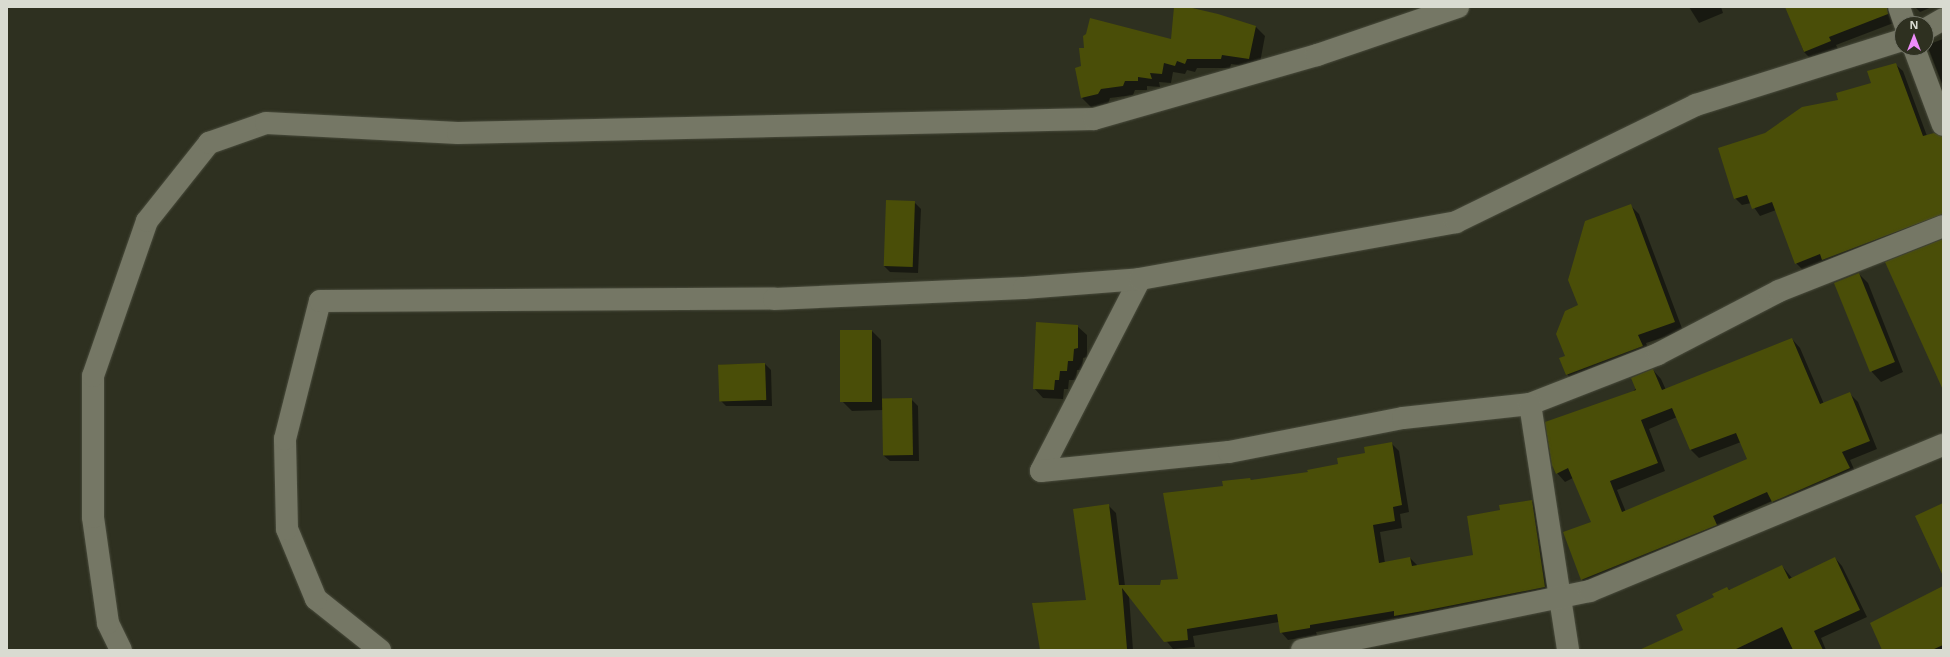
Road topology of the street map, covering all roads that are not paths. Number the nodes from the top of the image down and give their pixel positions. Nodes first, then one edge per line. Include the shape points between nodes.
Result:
1 (1458, 7) edge
2 (1943, 19) edge
3 (1934, 24) edge
4 (1894, 43) edge
5 (1917, 56) edge
6 (1943, 125) edge
7 (1943, 226) edge
8 (1140, 278) junction
9 (1530, 404) junction
10 (1943, 445) edge
11 (1559, 596) junction
12 (121, 650) edge
13 (380, 650) edge
14 (1302, 650) edge
15 (1568, 650) edge

1 - 12 street via 1317,55 1094,119 458,133 266,123 209,143 147,221 93,376 93,517 108,623
2 - 3 street
4 - 8 street via 1696,105 1456,222
5 - 6 street
7 - 9 street via 1779,291 1658,354
8 - 9 street via 1041,471 1229,452 1403,418
8 - 13 street via 1024,288 774,299 320,301 285,439 287,530 316,599
9 - 11 street
10 - 11 street via 1590,591
11 - 14 street
11 - 15 street

